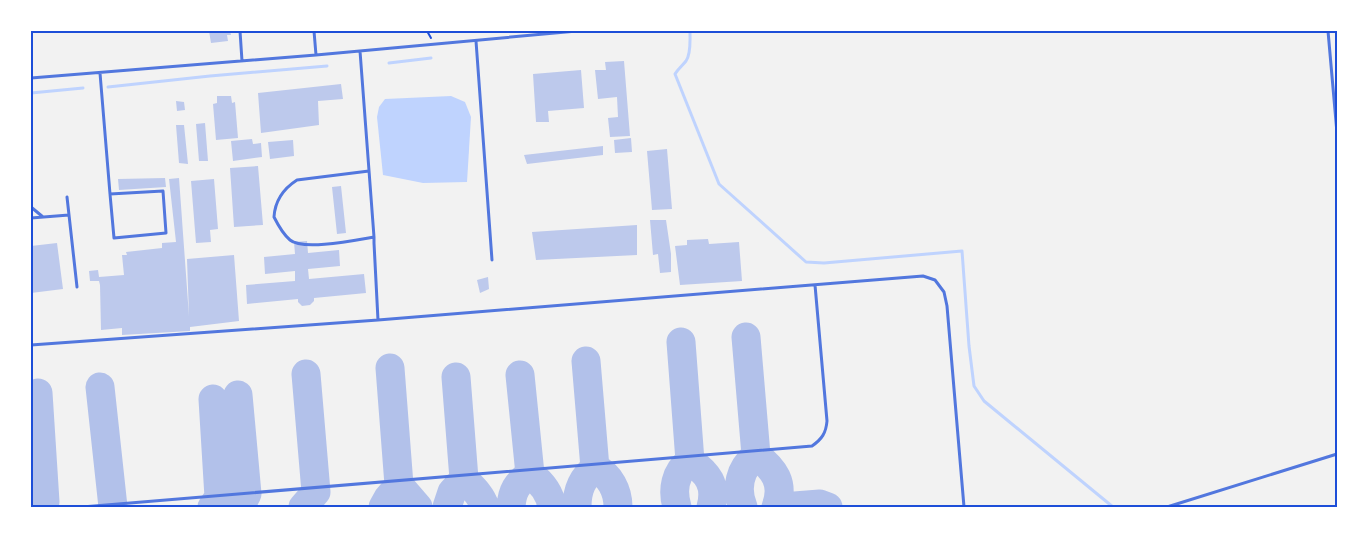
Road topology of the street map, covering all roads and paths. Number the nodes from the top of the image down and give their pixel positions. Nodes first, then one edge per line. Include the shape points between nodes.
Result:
1 (240, 31) edge
2 (314, 31) edge
3 (577, 31) edge
4 (1328, 31) edge
5 (476, 41) junction
6 (360, 51) junction
7 (316, 55) junction
8 (242, 61) junction
9 (100, 73) junction
10 (31, 78) edge
11 (1337, 133) edge
12 (369, 171) junction
13 (110, 194) junction
14 (68, 197) dead end
15 (31, 207) edge
16 (69, 215) junction
17 (44, 217) junction
18 (31, 218) edge
19 (374, 237) junction
20 (492, 260) dead end
21 (815, 285) junction
22 (77, 287) dead end
23 (378, 320) junction
24 (31, 345) edge
25 (1337, 454) edge
26 (82, 507) edge
27 (964, 507) edge
28 (1167, 507) edge

1 - 8 lane
2 - 7 lane
3 - 5 lane
4 - 11 lane
5 - 6 lane
5 - 20 lane
6 - 7 lane
6 - 12 lane
7 - 8 lane
8 - 9 lane
9 - 10 lane
9 - 13 lane
12 - 19 lane
12 - 19 lane via 297,180 280,195 274,217 290,240 298,245
13 - 13 lane via 163,191 166,233 114,238
14 - 16 lane
15 - 17 lane
16 - 17 lane
16 - 22 lane
17 - 18 lane
19 - 23 lane
21 - 23 lane
21 - 26 lane via 827,421 824,435 812,446
21 - 27 lane via 923,276 935,280 944,292
23 - 24 lane
25 - 28 lane

